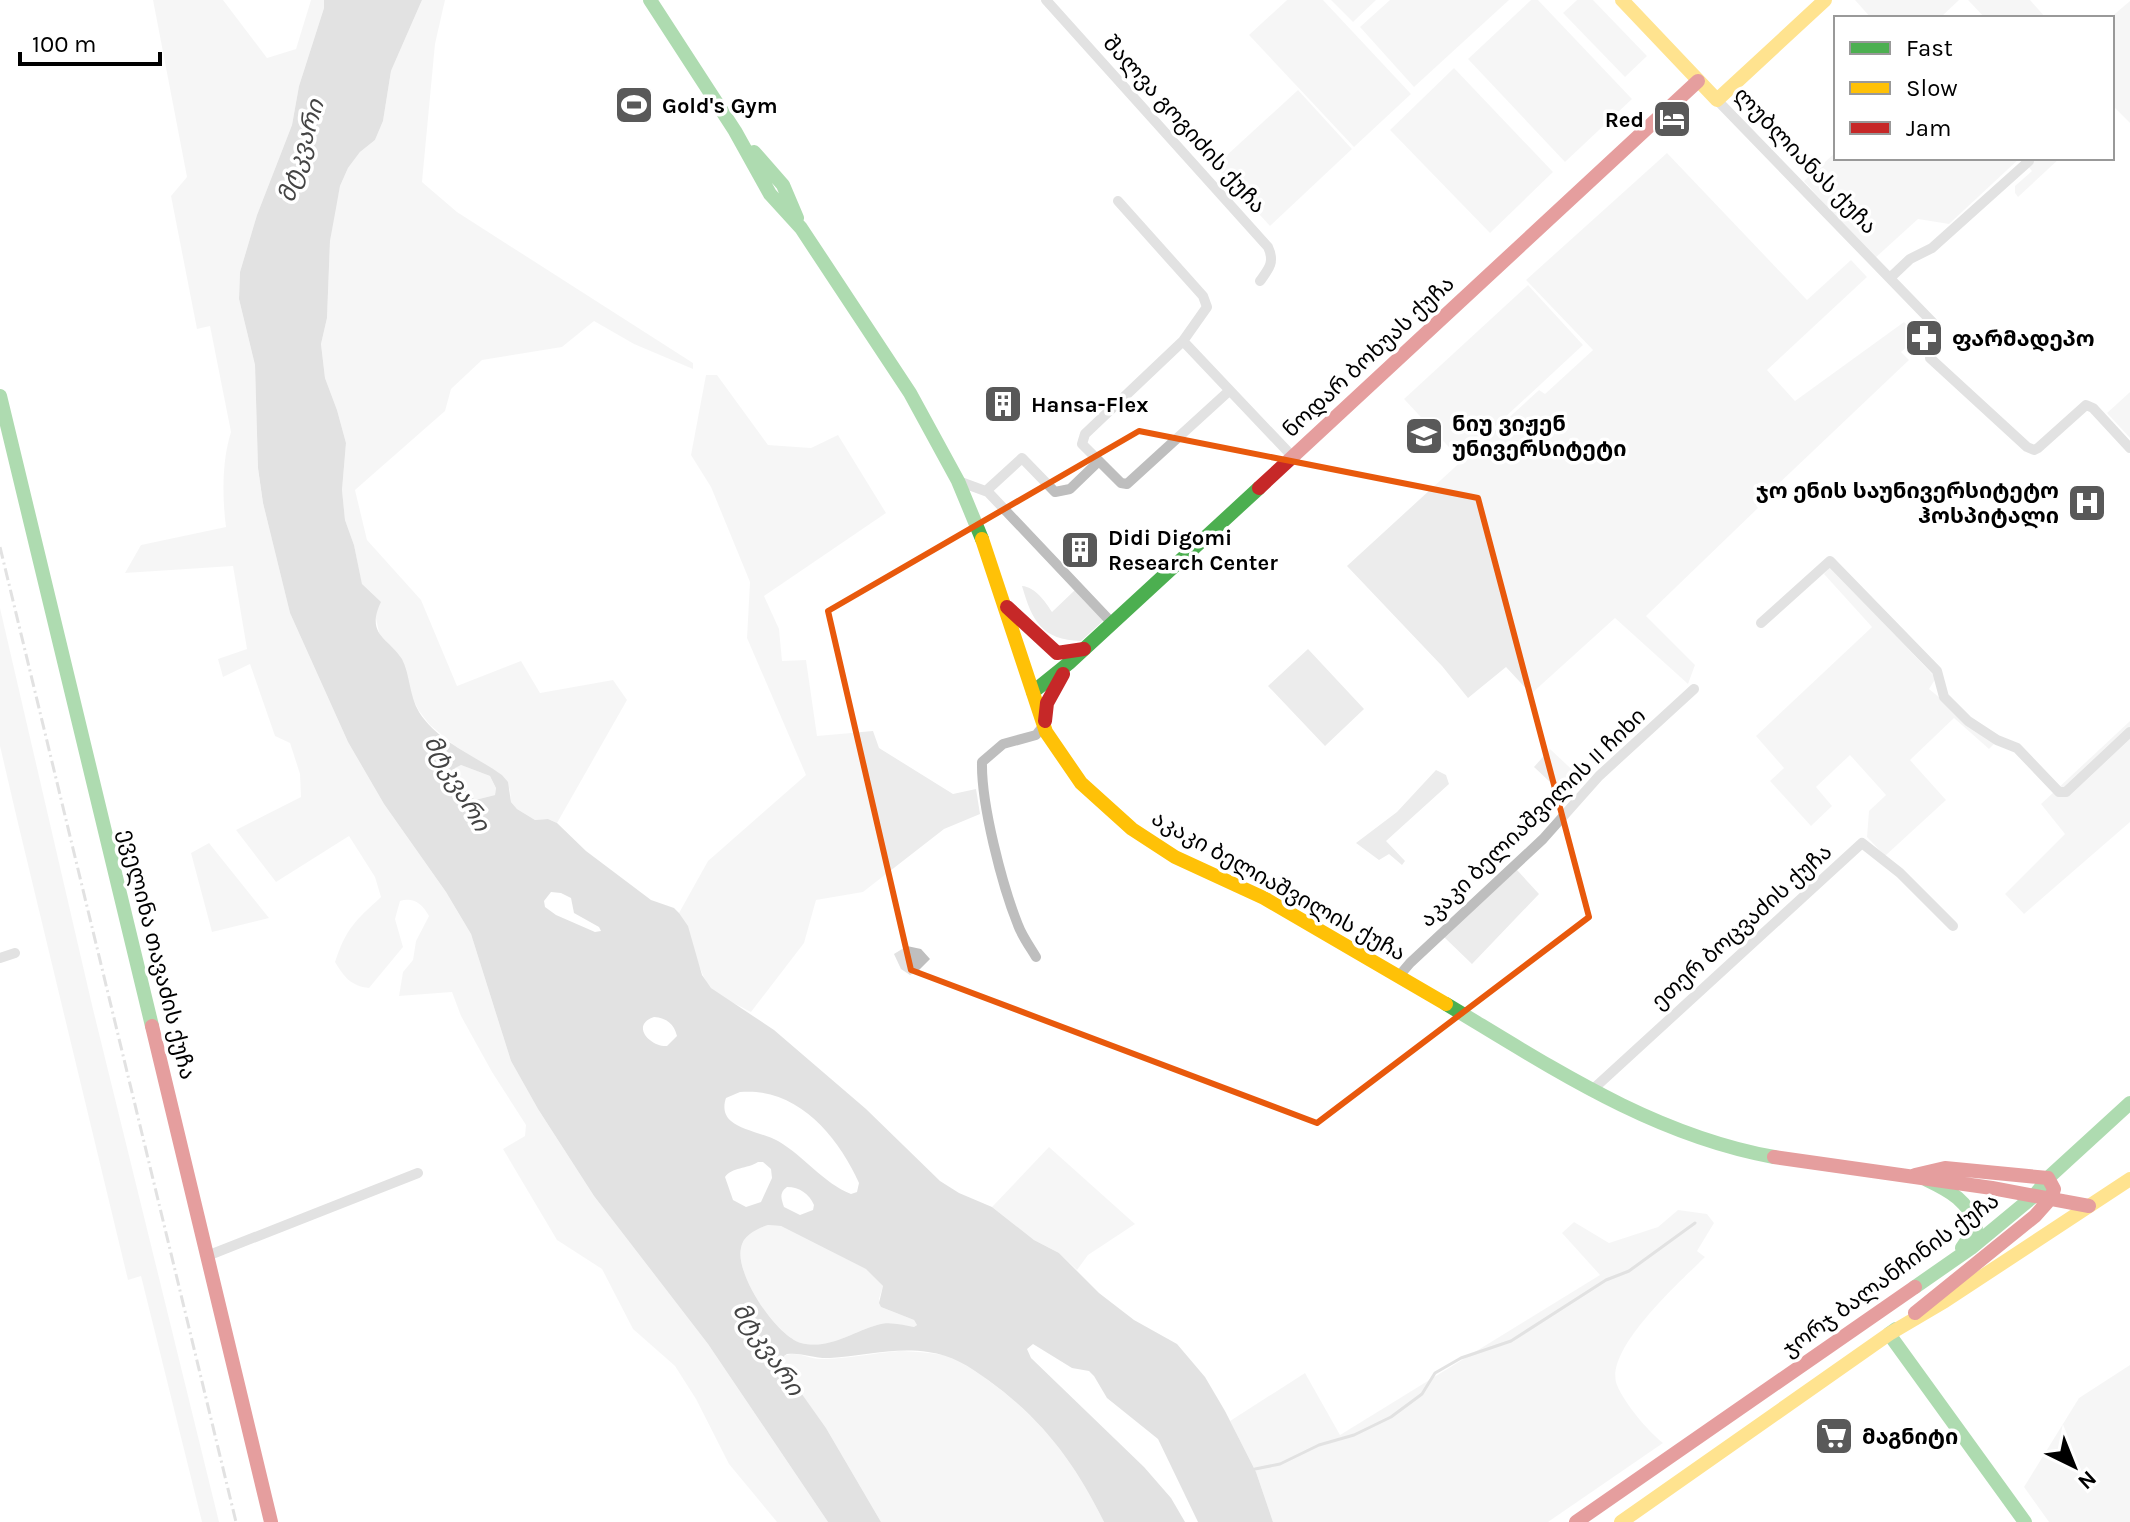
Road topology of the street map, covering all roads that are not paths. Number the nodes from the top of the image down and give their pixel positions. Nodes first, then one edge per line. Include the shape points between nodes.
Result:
1 (650, 0) edge
2 (1046, 0) edge
3 (1622, 0) edge
4 (1825, 0) edge
5 (1698, 81) junction
6 (1717, 100) junction
7 (735, 131) junction
8 (2029, 161) dead end
9 (783, 185) junction
10 (770, 194) junction
11 (1118, 201) dead end
12 (801, 228) junction
13 (1891, 277) junction
14 (1260, 281) dead end
15 (1183, 341) junction
16 (1229, 391) junction
17 (0, 396) edge
18 (2130, 448) edge
19 (1292, 456) junction
20 (1098, 462) junction
21 (958, 481) junction
22 (986, 491) junction
23 (1004, 604) junction
24 (1112, 623) junction
25 (1761, 623) dead end
26 (1084, 649) junction
27 (1069, 663) junction
28 (1694, 689) dead end
29 (1033, 692) junction
30 (1044, 725) junction
31 (2130, 732) edge
32 (1953, 926) dead end
33 (15, 953) dead end
34 (1036, 957) dead end
35 (0, 958) edge
36 (1399, 976) junction
37 (1591, 1091) junction
38 (2130, 1103) edge
39 (418, 1173) dead end
40 (1911, 1176) junction
41 (2048, 1178) junction
42 (2130, 1179) edge
43 (1927, 1180) junction
44 (2035, 1195) junction
45 (2051, 1198) junction
46 (2089, 1206) junction
47 (207, 1256) junction
48 (1950, 1262) junction
49 (1889, 1334) junction
50 (271, 1522) edge
51 (1576, 1522) edge
52 (1621, 1522) edge
53 (2025, 1522) edge

1 - 7 main road, აკაკი ბელიაშვილის ქუჩა
2 - 14 street, შალვა გოგიძის ქუჩა via 1268,247 1271,266
3 - 5 main road, ლუბლიანას ქუჩა
4 - 6 main road
5 - 6 main road, ლუბლიანას ქუჩა
5 - 19 main road, ნოდარ ბოხუას ქუჩა
6 - 13 street, ლუბლიანას ქუჩა
7 - 9 main road, აკაკი ბელიაშვილის ქუჩა
7 - 10 main road, აკაკი ბელიაშვილის ქუჩა
8 - 13 street via 1932,248
9 - 10 street
9 - 12 main road, აკაკი ბელიაშვილის ქუჩა
10 - 12 main road, აკაკი ბელიაშვილის ქუჩა
11 - 15 street via 1206,303
12 - 21 main road, აკაკი ბელიაშვილის ქუჩა via 910,393
13 - 18 street, ლუბლიანას ქუჩა via 1937,327 1930,358 2030,449 2038,448 2086,405
15 - 16 street
15 - 20 street via 1083,437 1082,444
16 - 19 street
16 - 20 street via 1132,482 1121,483
17 - 47 main road, ეველინა თავაძის ქუჩა
19 - 24 main road, ნოდარ ბოხუას ქუჩა
20 - 22 street via 1070,489 1055,492 1022,458
21 - 22 street
21 - 23 main road, აკაკი ბელიაშვილის ქუჩა
22 - 24 street
23 - 26 main road via 1057,653
23 - 29 main road, აკაკი ბელიაშვილის ქუჩა
24 - 26 main road, ნოდარ ბოხუას ქუჩა
25 - 31 street via 1830,561 1937,671 1944,697 1968,721 2017,748 2059,792 2066,792
26 - 27 main road, ნოდარ ბოხუას ქუჩა
27 - 29 main road
27 - 30 main road via 1047,703
28 - 36 street, აკაკი ბელიაშვილის II ჩიხი
29 - 30 main road, აკაკი ბელიაშვილის ქუჩა
30 - 34 street via 1036,735 1003,744 982,762 997,852 1018,927
30 - 36 main road, აკაკი ბელიაშვილის ქუჩა via 1081,783 1132,829
32 - 37 street, ეთერ ბოცვაძის ქუჩა via 1862,843
33 - 35 street
36 - 37 main road, აკაკი ბელიაშვილის ქუჩა
37 - 40 main road, აკაკი ბელიაშვილის ქუჩა via 1650,1120 1733,1148
38 - 41 main road, ჯორჯ ბალანჩინის ქუჩა
39 - 47 street
40 - 41 main road, აკაკი ბელიაშვილის ქუჩა via 1945,1168
40 - 43 main road, აკაკი ბელიაშვილის ქუჩა
41 - 44 main road, ჯორჯ ბალანჩინის ქუჩა
41 - 45 main road via 2054,1189
42 - 46 main road
43 - 44 main road, აკაკი ბელიაშვილის ქუჩა
43 - 48 main road via 1958,1196 1974,1215 1974,1234
44 - 45 main road, აკაკი ბელიაშვილის ქუჩა
44 - 48 main road, ჯორჯ ბალანჩინის ქუჩა
45 - 46 main road, აკაკი ბელიაშვილის ქუჩა
45 - 49 main road
46 - 49 main road
47 - 50 main road, ეველინა თავაძის ქუჩა
48 - 51 main road, ჯორჯ ბალანჩინის ქუჩა
49 - 52 main road
49 - 53 main road

